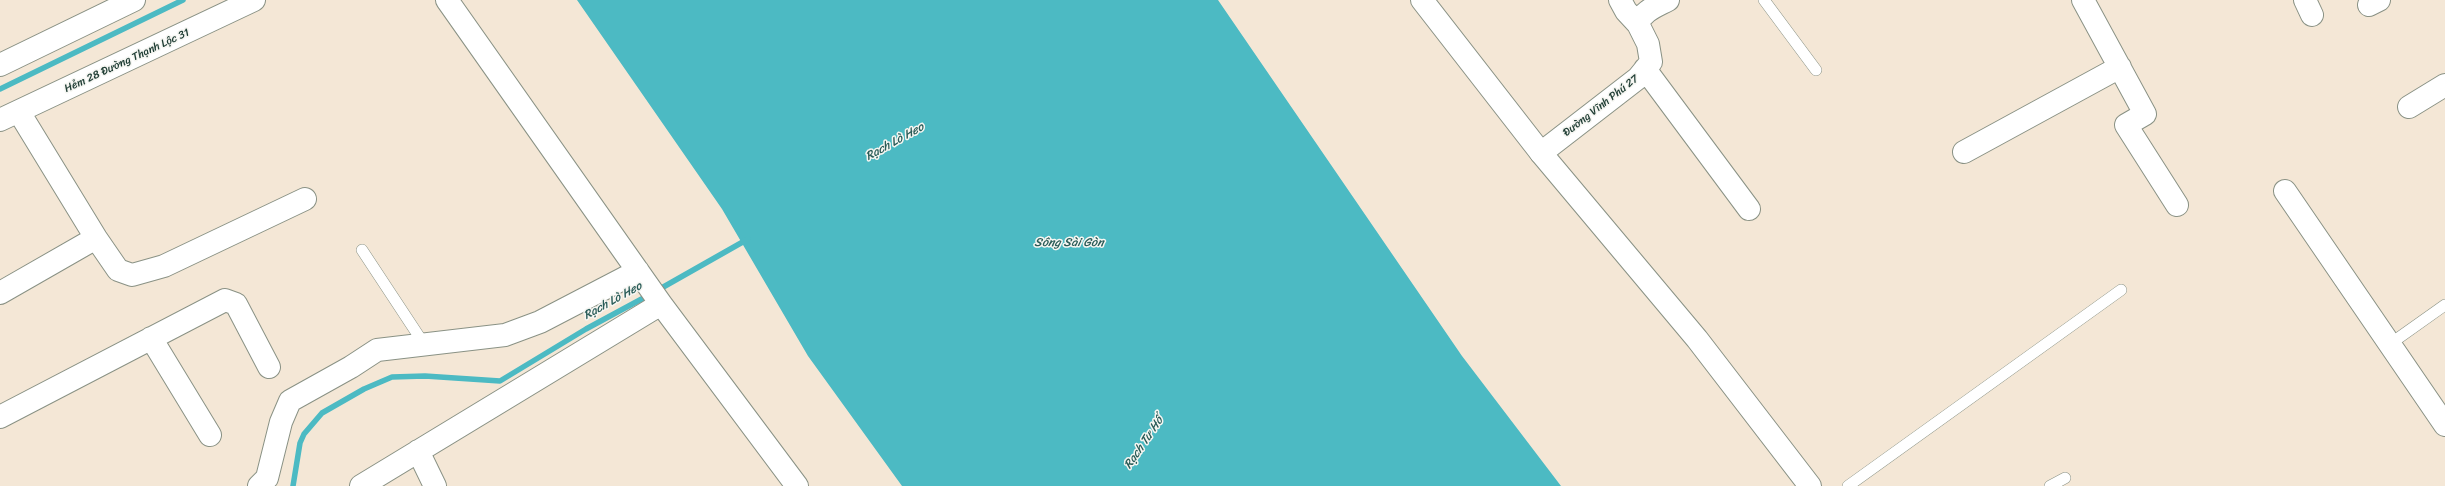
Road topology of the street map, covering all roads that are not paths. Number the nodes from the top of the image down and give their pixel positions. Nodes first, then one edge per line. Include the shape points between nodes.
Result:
1 (134, 0) edge
2 (254, 0) edge
3 (447, 0) edge
4 (1422, 0) edge
5 (1620, 0) edge
6 (1668, 0) edge
7 (1764, 0) edge
8 (2083, 0) edge
9 (232, 5) edge
10 (1638, 24) junction
11 (0, 65) edge
12 (2120, 67) junction
13 (1645, 69) junction
14 (1816, 70) dead end
15 (2445, 85) edge
16 (2409, 106) dead end
17 (10, 116) edge
18 (1541, 152) junction
19 (1964, 152) dead end
20 (2285, 191) dead end
21 (305, 198) dead end
22 (2177, 205) dead end
23 (1749, 209) dead end
24 (96, 238) junction
25 (362, 250) dead end
26 (642, 277) junction
27 (2121, 290) dead end
28 (0, 293) edge
29 (661, 303) junction
30 (2445, 305) edge
31 (151, 338) junction
32 (424, 344) junction
33 (2390, 344) junction
34 (269, 367) dead end
35 (0, 417) edge
36 (2445, 425) edge
37 (210, 435) dead end
38 (418, 451) junction
39 (2065, 478) dead end
40 (259, 486) edge
41 (361, 486) edge
42 (435, 486) edge
43 (797, 486) edge
44 (1810, 486) edge
45 (1848, 486) edge
46 (2050, 486) edge

1 - 11 street
2 - 9 street, Hẻm 28 Đường Thạnh Lộc 31
3 - 26 street
4 - 18 street
5 - 10 street
6 - 10 street via 1644,13
7 - 14 lane
8 - 12 street
9 - 17 street, Hẻm 28 Đường Thạnh Lộc 31
10 - 13 street, Đường Vĩnh Phú 27 via 1648,44 1651,62
12 - 19 street
12 - 22 street via 2146,114 2126,125
13 - 18 street, Đường Vĩnh Phú 27 via 1638,78
13 - 23 street
15 - 16 street
17 - 24 street
18 - 44 street via 1698,339 1779,442
20 - 33 street
21 - 24 street via 164,266 132,275 118,270
24 - 28 street
25 - 32 lane
26 - 29 street
26 - 32 street via 505,335
27 - 45 lane
29 - 38 street
29 - 43 street
30 - 33 lane
31 - 34 street via 225,300 236,304
31 - 35 street
31 - 37 street
32 - 40 street via 377,350 290,402 281,422 267,478
33 - 36 street
38 - 41 street
38 - 42 street
39 - 46 lane

